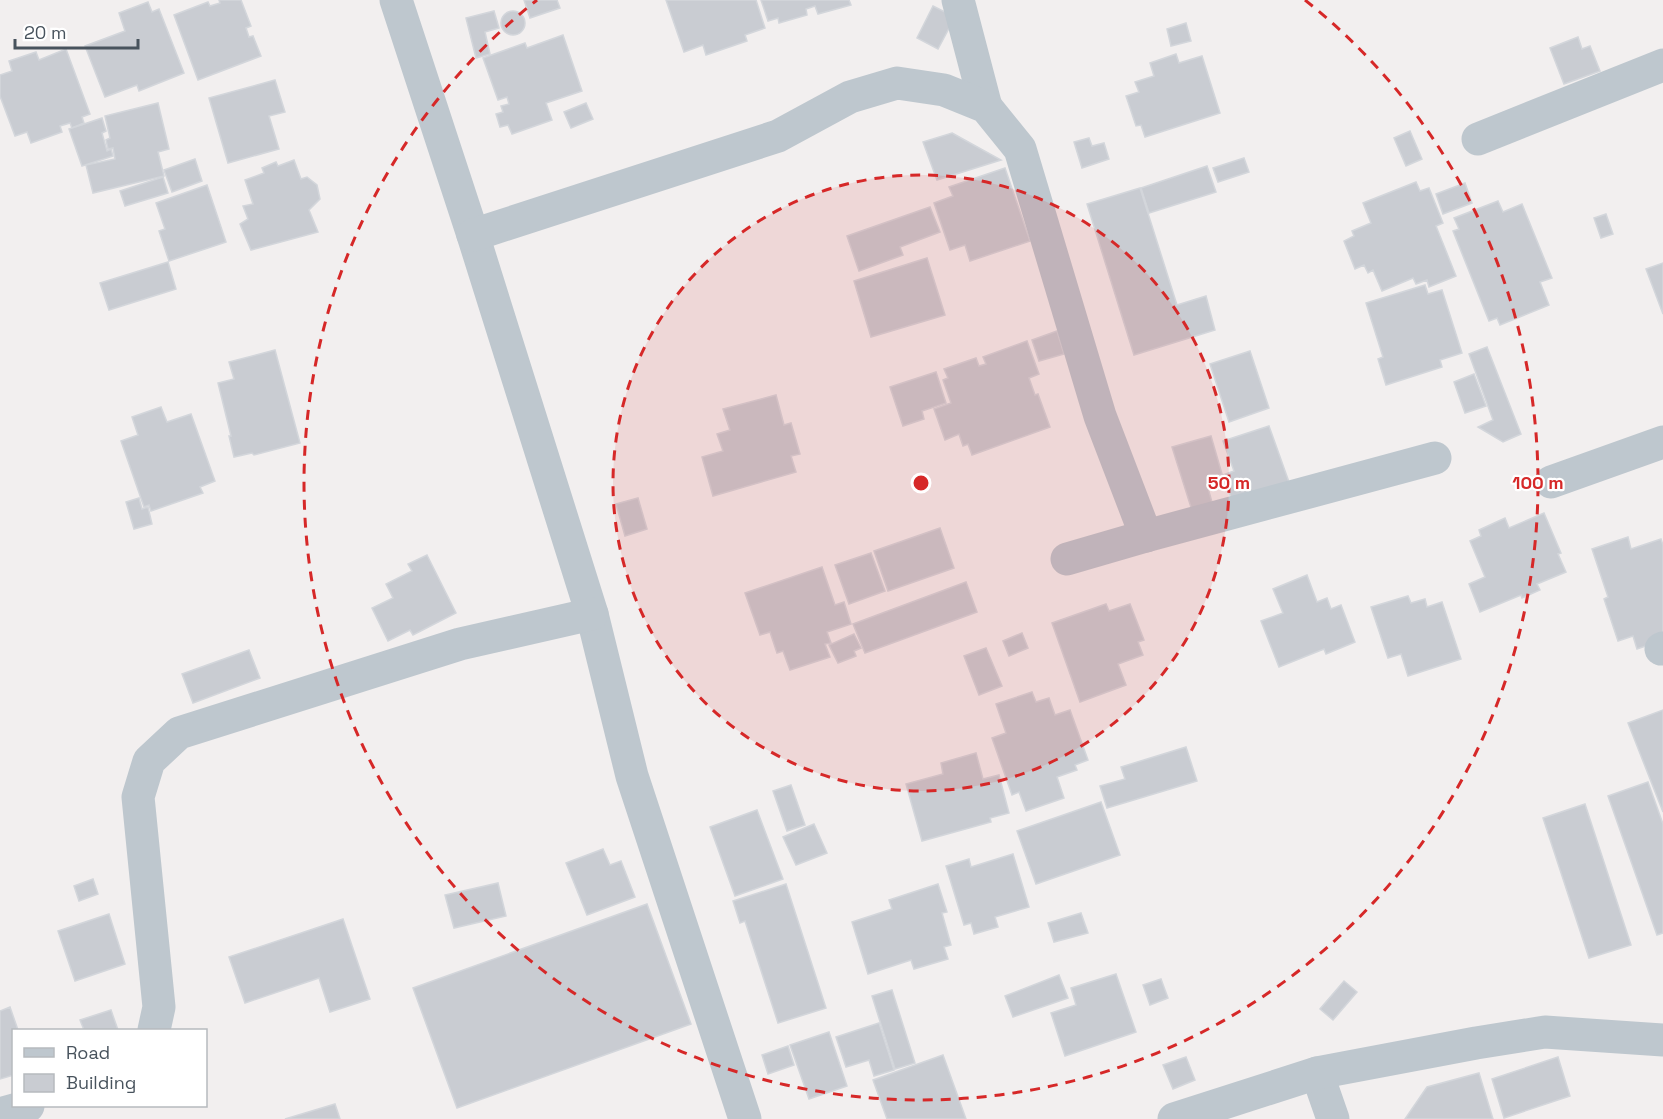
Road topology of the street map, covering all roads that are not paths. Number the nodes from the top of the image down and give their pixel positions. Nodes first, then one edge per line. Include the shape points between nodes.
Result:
1 (396, 0) edge
2 (958, 0) edge
3 (1663, 65) edge
4 (986, 106) junction
5 (1478, 139) dead end
6 (473, 235) junction
7 (1663, 442) edge
8 (1435, 458) dead end
9 (1551, 482) dead end
10 (1146, 536) junction
11 (1067, 559) dead end
12 (592, 614) junction
13 (154, 1029) edge
14 (1663, 1040) edge
15 (1317, 1073) junction
16 (24, 1107) edge
17 (0, 1114) edge
18 (745, 1119) edge
19 (1174, 1119) edge
20 (1333, 1119) edge

1 - 6 street
2 - 4 street
3 - 5 street
4 - 6 street via 944,90 897,83 850,97 778,136
4 - 10 street via 1020,149 1100,416
6 - 12 street
7 - 9 street
8 - 10 street
10 - 11 street
12 - 13 street via 460,644 179,733 149,761 138,797 159,1008
12 - 18 street via 632,776
14 - 15 street via 1545,1032
15 - 19 street
15 - 20 street
16 - 17 street

